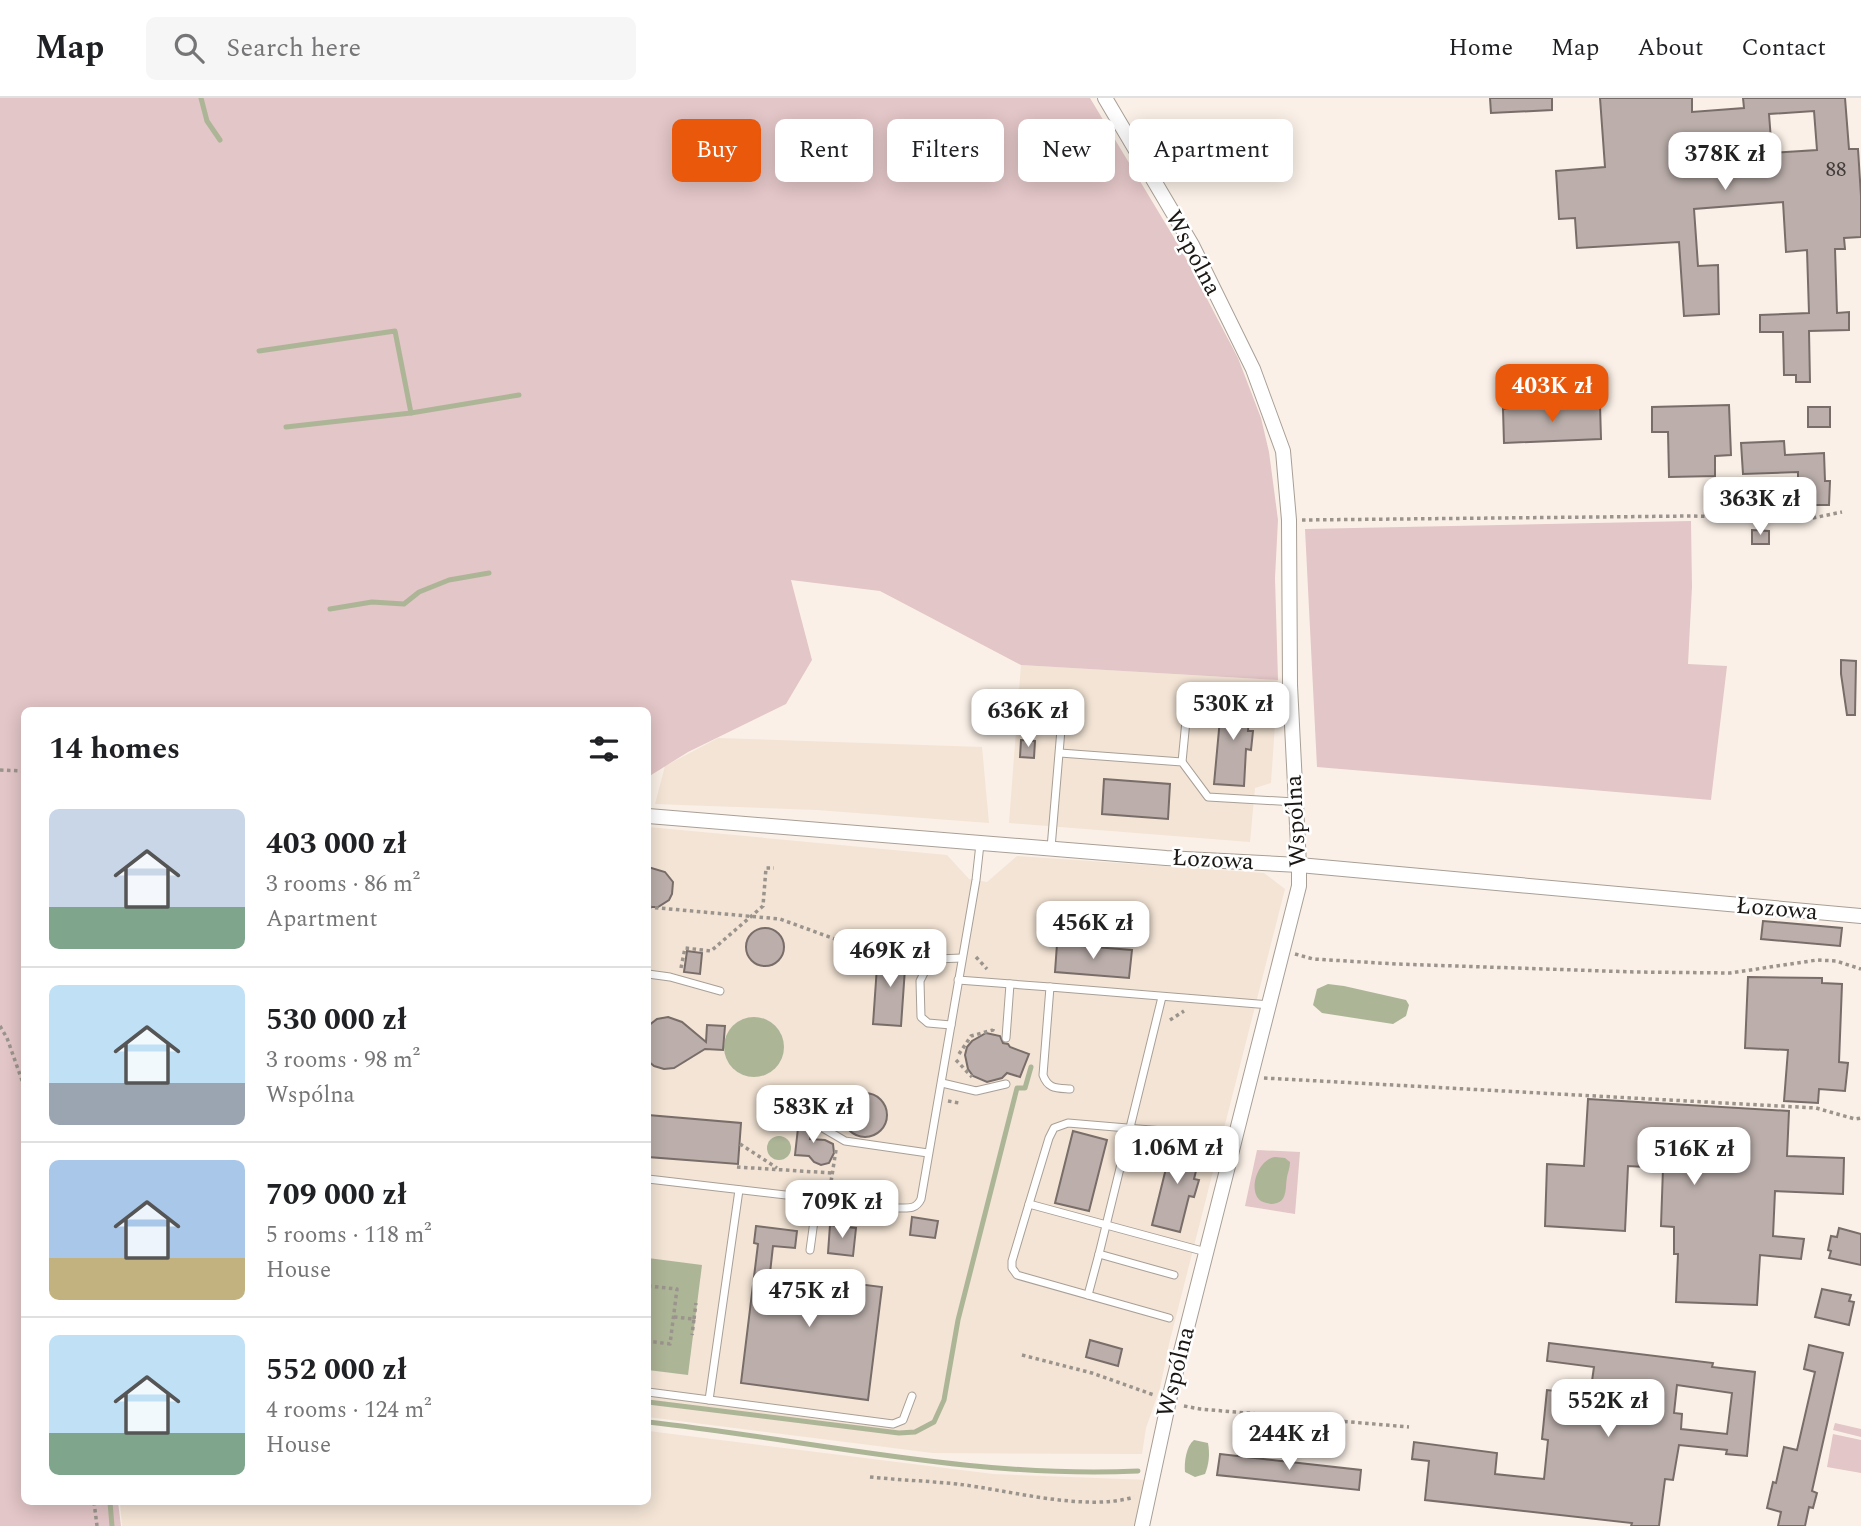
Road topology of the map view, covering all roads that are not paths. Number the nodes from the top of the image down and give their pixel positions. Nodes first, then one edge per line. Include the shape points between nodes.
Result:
1 (1105, 98) edge
2 (1189, 690) dead end
3 (1064, 694) dead end
4 (1060, 753) junction
5 (1182, 762) junction
6 (1295, 802) junction
7 (651, 816) edge
8 (980, 843) junction
9 (1051, 848) junction
10 (1299, 865) junction
11 (1861, 916) edge
12 (962, 958) junction
13 (651, 975) edge
14 (958, 980) junction
15 (1010, 984) junction
16 (1050, 987) junction
17 (720, 990) dead end
18 (1162, 996) junction
19 (1271, 1005) junction
20 (951, 1025) junction
21 (1006, 1038) dead end
22 (942, 1083) junction
23 (1006, 1084) dead end
24 (1070, 1089) dead end
25 (816, 1124) dead end
26 (1131, 1128) junction
27 (1209, 1135) dead end
28 (928, 1153) junction
29 (651, 1179) edge
30 (738, 1190) junction
31 (817, 1199) junction
32 (1030, 1204) junction
33 (1106, 1225) junction
34 (810, 1250) dead end
35 (1206, 1252) junction
36 (1099, 1254) junction
37 (1174, 1275) dead end
38 (1088, 1295) junction
39 (1169, 1318) dead end
40 (651, 1392) edge
41 (912, 1396) dead end
42 (709, 1400) junction
43 (1142, 1526) edge

1 - 6 street, Wspólna via 1192,245 1253,369 1283,451 1289,520
2 - 5 lane
3 - 4 lane
4 - 5 lane
4 - 9 lane
5 - 6 lane via 1208,797
6 - 10 street, Wspólna
7 - 8 street, Łozowa
8 - 9 street, Łozowa
8 - 12 lane
9 - 10 street, Łozowa
10 - 11 street, Łozowa
10 - 19 street, Wspólna via 1299,886
12 - 14 lane
12 - 20 lane via 936,959 920,981 920,1017 928,1023
13 - 17 lane
14 - 15 lane
14 - 20 lane
15 - 16 lane
15 - 21 lane
16 - 18 lane
16 - 24 lane via 1043,1075 1054,1088
18 - 19 lane
18 - 26 lane
19 - 35 street, Wspólna
20 - 22 lane
22 - 23 lane via 976,1091
22 - 28 lane
25 - 28 lane via 845,1141
26 - 27 lane
26 - 32 lane via 1068,1123 1055,1128
26 - 33 lane
28 - 31 lane via 921,1199 914,1207
29 - 30 lane
30 - 31 lane
30 - 42 lane
31 - 34 lane
32 - 33 lane
32 - 38 lane via 1012,1268 1017,1275
33 - 35 lane
33 - 36 lane
35 - 43 street, Wspólna
36 - 37 lane
36 - 38 lane
38 - 39 lane
40 - 42 lane
41 - 42 lane via 903,1420 893,1424

